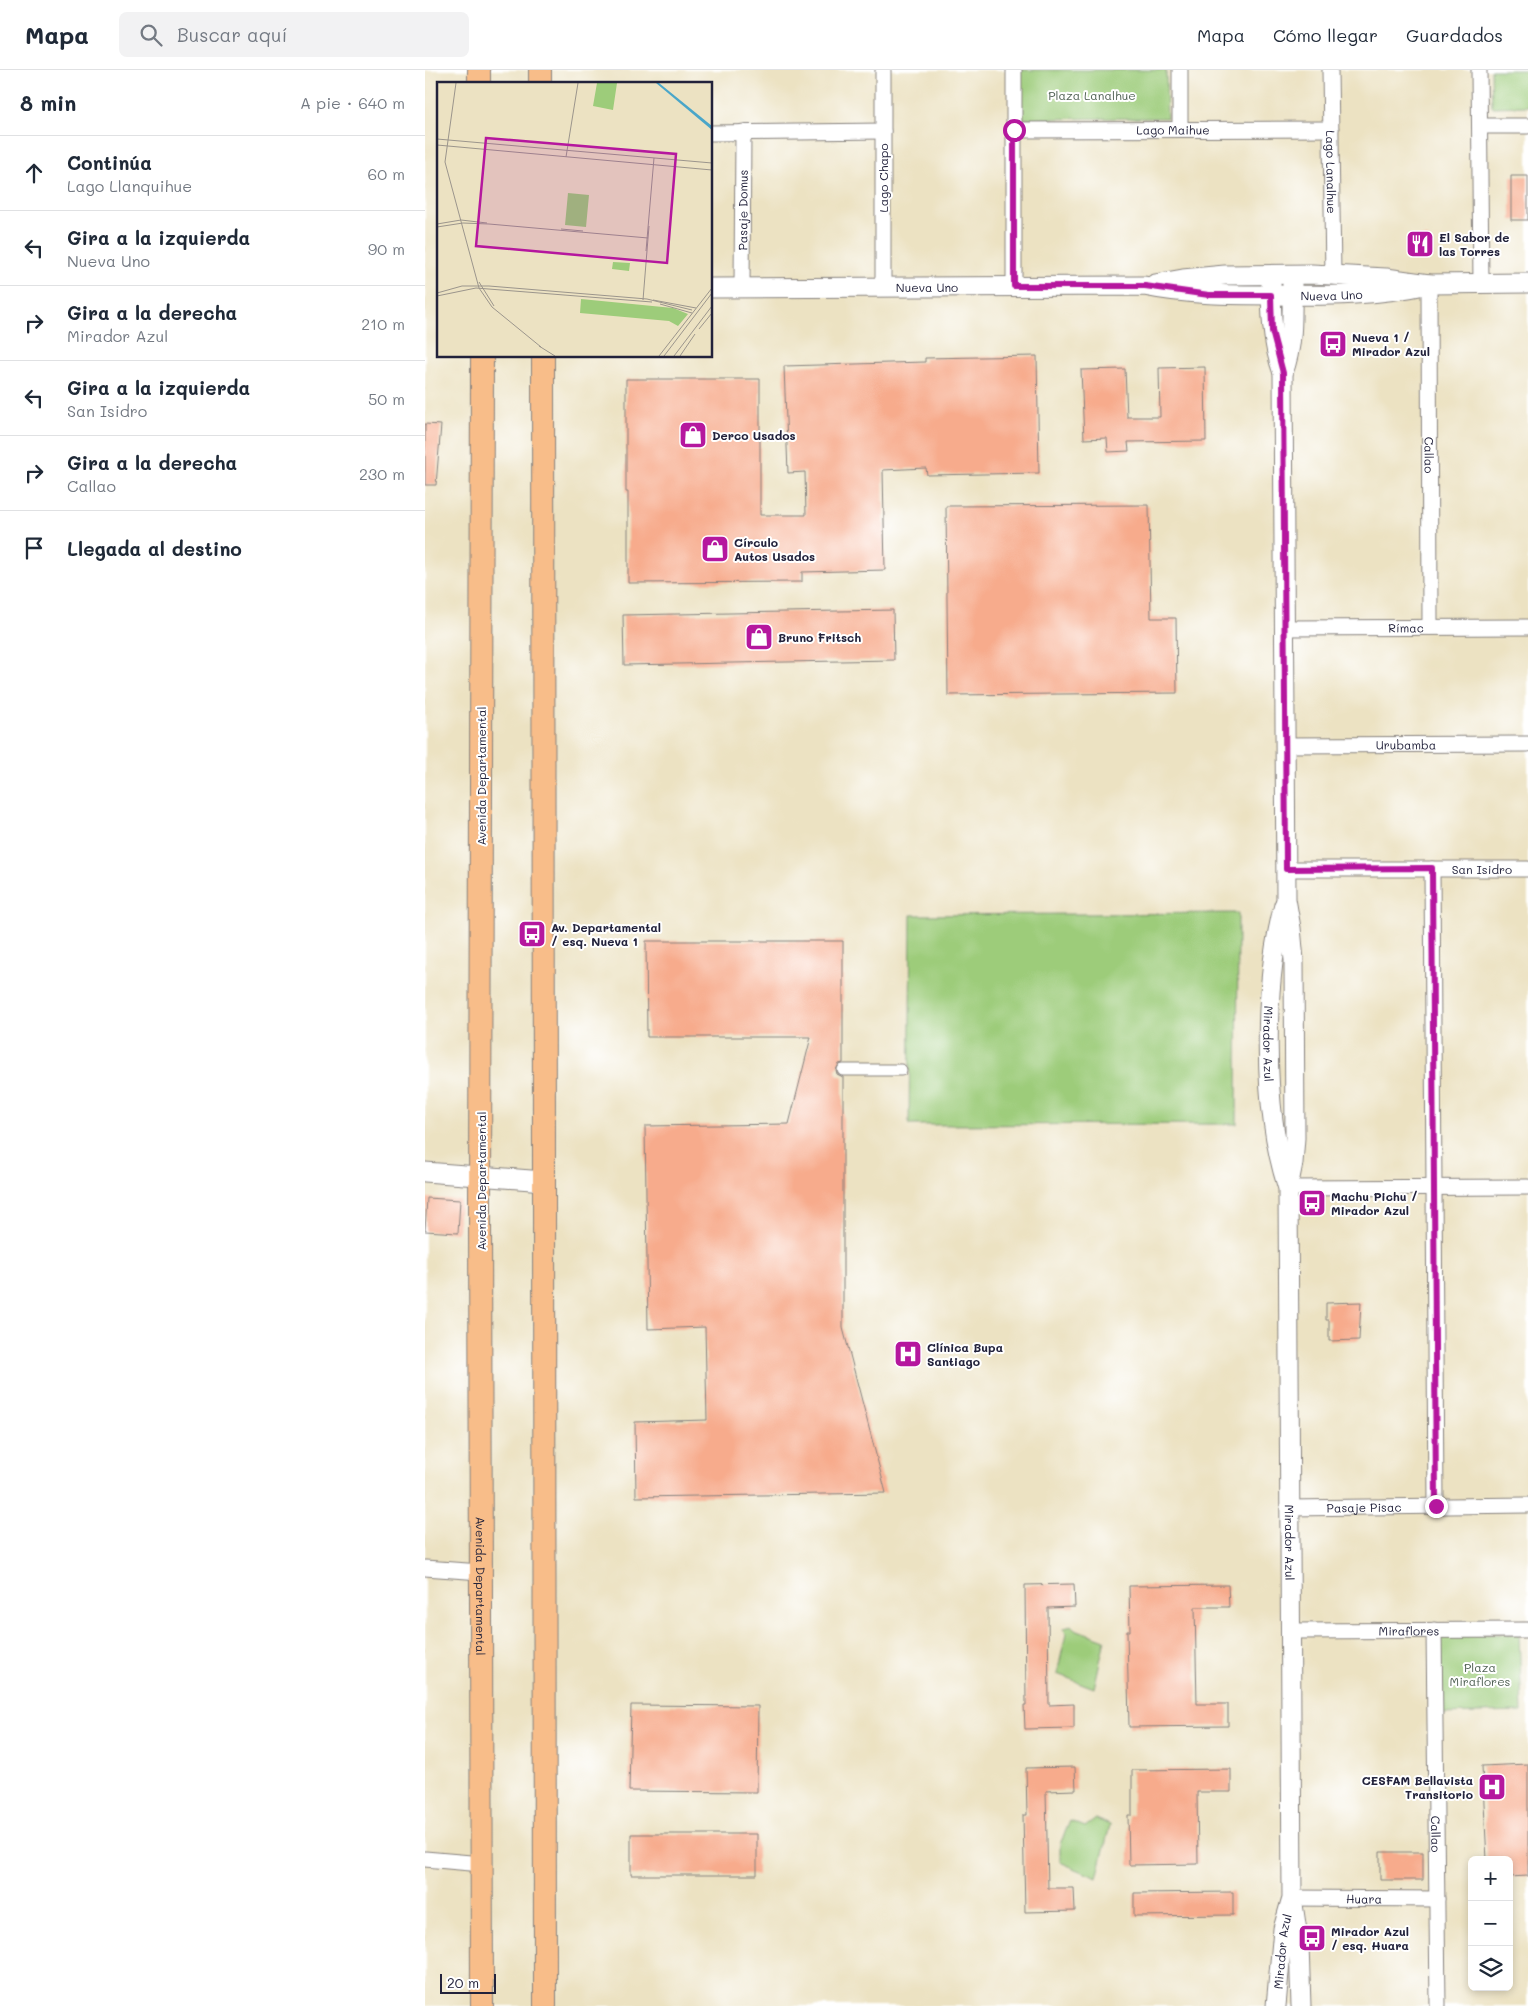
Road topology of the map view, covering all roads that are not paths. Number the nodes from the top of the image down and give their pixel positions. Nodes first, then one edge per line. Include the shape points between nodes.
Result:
1 (883, 70) edge
2 (1014, 70) edge
3 (1180, 70) edge
4 (1331, 70) edge
5 (1479, 70) edge
6 (1480, 126) junction
7 (1528, 126) edge
8 (1180, 129) junction
9 (1331, 129) junction
10 (1014, 130) junction
11 (883, 131) junction
12 (743, 132) junction
13 (713, 133) edge
14 (1271, 275) junction
15 (1292, 275) junction
16 (1333, 275) junction
17 (1528, 283) edge
18 (1429, 284) junction
19 (1481, 284) junction
20 (1014, 286) junction
21 (1145, 286) junction
22 (883, 287) junction
23 (713, 288) edge
24 (743, 288) junction
25 (1271, 295) junction
26 (1292, 295) junction
27 (482, 358) edge
28 (543, 358) edge
29 (1283, 373) junction
30 (1528, 627) edge
31 (1284, 628) junction
32 (1430, 628) junction
33 (1528, 744) edge
34 (1285, 745) junction
35 (1432, 868) junction
36 (1528, 868) edge
37 (1286, 869) junction
38 (843, 1070) dead end
39 (901, 1070) dead end
40 (425, 1172) edge
41 (481, 1177) junction
42 (544, 1180) junction
43 (1528, 1187) edge
44 (1288, 1188) junction
45 (1434, 1188) junction
46 (1436, 1506) junction
47 (1528, 1506) edge
48 (1290, 1508) junction
49 (425, 1568) edge
50 (481, 1572) junction
51 (1434, 1630) junction
52 (1528, 1630) edge
53 (1290, 1631) junction
54 (425, 1859) edge
55 (482, 1864) junction
56 (1292, 1898) junction
57 (1437, 1899) junction
58 (482, 2006) edge
59 (545, 2006) edge
60 (1276, 2006) edge
61 (1301, 2006) edge
62 (1438, 2006) edge

1 - 11 street, Lago Chapo
2 - 10 street
3 - 8 street
4 - 9 street, Lago Lanalhue
5 - 6 street
6 - 7 street
6 - 19 street
8 - 9 street, Lago Maihue
8 - 10 street, Lago Maihue
9 - 16 street, Lago Lanalhue
10 - 20 street
11 - 12 street
11 - 22 street, Lago Chapo
12 - 13 street
12 - 24 street, Pasaje Domus
14 - 15 street, Nueva Uno
14 - 21 street, Nueva Uno via 1203,277
14 - 25 street, Mirador Azul
15 - 16 street, Nueva Uno
15 - 26 street, Mirador Azul
16 - 18 street, Nueva Uno
17 - 19 street, Nueva Uno
18 - 19 street, Nueva Uno
18 - 26 street, Nueva Uno via 1376,294
18 - 32 street, Callao
20 - 21 street, Nueva Uno
20 - 22 street, Nueva Uno
21 - 25 street, Nueva Uno via 1201,294
22 - 24 street, Nueva Uno
23 - 24 street, Nueva Uno
25 - 26 street, Nueva Uno
25 - 29 street, Mirador Azul via 1272,331
26 - 29 street, Mirador Azul via 1292,333
27 - 41 main road, Avenida Departamental
28 - 42 main road
29 - 31 street, Mirador Azul
30 - 32 street, Rímac
31 - 32 street, Rímac
31 - 34 street, Mirador Azul
33 - 34 street, Urubamba
34 - 37 street, Mirador Azul
35 - 36 street, San Isidro
35 - 37 street, San Isidro
35 - 45 street
37 - 44 street, Mirador Azul via 1286,899 1294,960 1295,1119 1295,1150
38 - 39 street
40 - 41 street
41 - 42 street
41 - 50 main road, Avenida Departamental
42 - 59 main road
43 - 45 street
44 - 45 street
44 - 48 street, Mirador Azul
45 - 46 street
46 - 47 street, Pasaje Pisac
46 - 48 street, Pasaje Pisac
48 - 53 street, Mirador Azul
49 - 50 street
50 - 55 main road, Avenida Departamental
51 - 52 street, Miraflores
51 - 53 street, Miraflores
51 - 57 street, Callao
53 - 56 street, Mirador Azul
54 - 55 street
55 - 58 main road, Avenida Departamental
56 - 57 street, Huara
56 - 60 street, Mirador Azul via 1283,1929
56 - 61 street, Mirador Azul via 1299,1944
57 - 62 street, Callao

